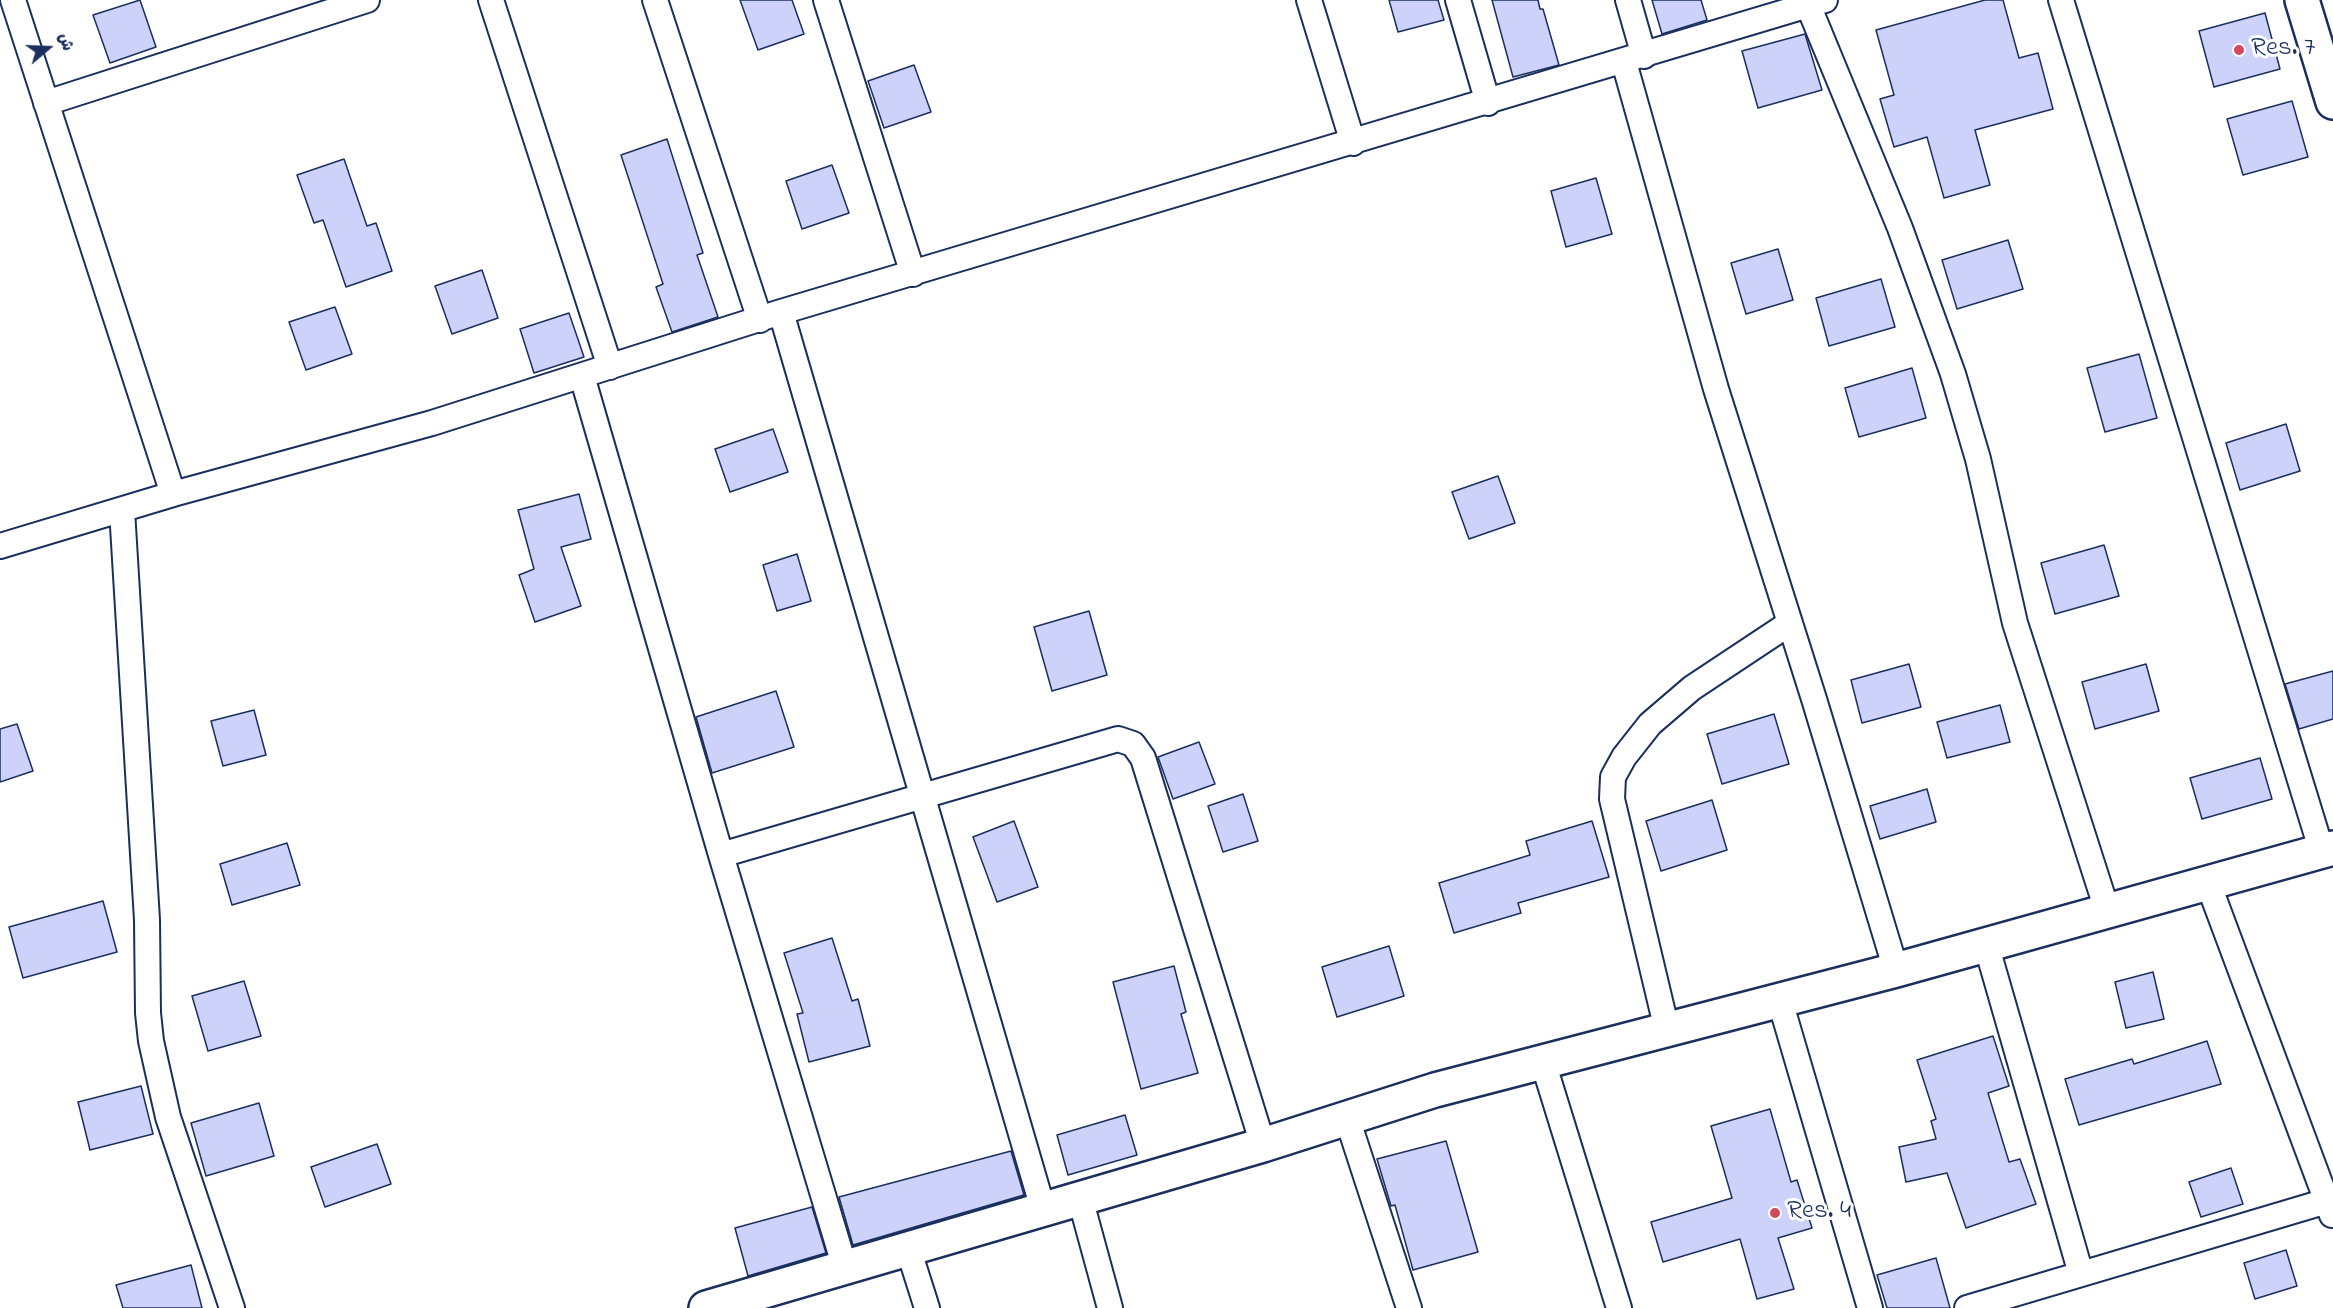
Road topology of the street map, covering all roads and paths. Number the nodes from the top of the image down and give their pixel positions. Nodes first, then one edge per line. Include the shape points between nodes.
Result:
1 (13, 0) edge
2 (367, 0) edge
3 (491, 0) edge
4 (655, 0) edge
5 (826, 0) edge
6 (1309, 0) edge
7 (1458, 0) edge
8 (1628, 0) edge
9 (2061, 0) edge
10 (2302, 0) edge
11 (1813, 2) edge
12 (1634, 59) junction
13 (2333, 102) edge
14 (46, 103) junction
15 (1488, 103) junction
16 (1353, 143) junction
17 (913, 274) junction
18 (771, 316) junction
19 (610, 367) junction
20 (582, 376) junction
21 (173, 495) junction
22 (123, 510) junction
23 (0, 546) edge
24 (1790, 623) junction
25 (922, 796) junction
26 (2327, 850) edge
27 (721, 855) junction
28 (2208, 883) junction
29 (2107, 910) junction
30 (1986, 944) junction
31 (1896, 970) junction
32 (1780, 1001) junction
33 (1667, 1030) junction
34 (1543, 1062) junction
35 (1347, 1118) junction
36 (1263, 1144) junction
37 (1080, 1198) junction
38 (1043, 1209) junction
39 (2330, 1209) edge
40 (908, 1248) junction
41 (845, 1268) junction
42 (2081, 1274) junction
43 (232, 1308) edge
44 (706, 1308) edge
45 (927, 1308) edge
46 (1110, 1308) edge
47 (1409, 1308) edge
48 (1619, 1308) edge
49 (1870, 1308) edge
50 (1967, 1308) edge

1 - 14 street
2 - 14 street
3 - 19 street
4 - 18 street
5 - 17 street
6 - 16 street
7 - 15 street
8 - 12 street
9 - 26 street
10 - 13 main road
11 - 12 street
11 - 29 street via 1953,374 1978,459 2015,623
12 - 15 street
12 - 24 street via 1716,389
14 - 21 street
15 - 16 street
16 - 17 street
17 - 18 street
18 - 19 street
18 - 25 street
19 - 20 street
20 - 21 street via 432,423
20 - 27 street
21 - 22 street
22 - 23 street
22 - 43 street via 151,1041 168,1117
24 - 31 street
24 - 33 street via 1692,688 1650,724 1613,777 1612,799
25 - 27 street
25 - 36 street via 1118,739 1133,744 1143,758
25 - 38 street
26 - 28 main road
27 - 41 street
28 - 29 main road
28 - 39 street
29 - 30 main road
30 - 31 main road
30 - 42 street
31 - 32 main road
32 - 33 main road
32 - 49 street
33 - 34 main road
34 - 35 main road
34 - 48 street
35 - 36 main road
35 - 47 street
36 - 37 main road
37 - 38 main road
37 - 46 street
38 - 40 main road
39 - 42 street
40 - 41 main road
40 - 45 street
41 - 44 main road
42 - 50 street

